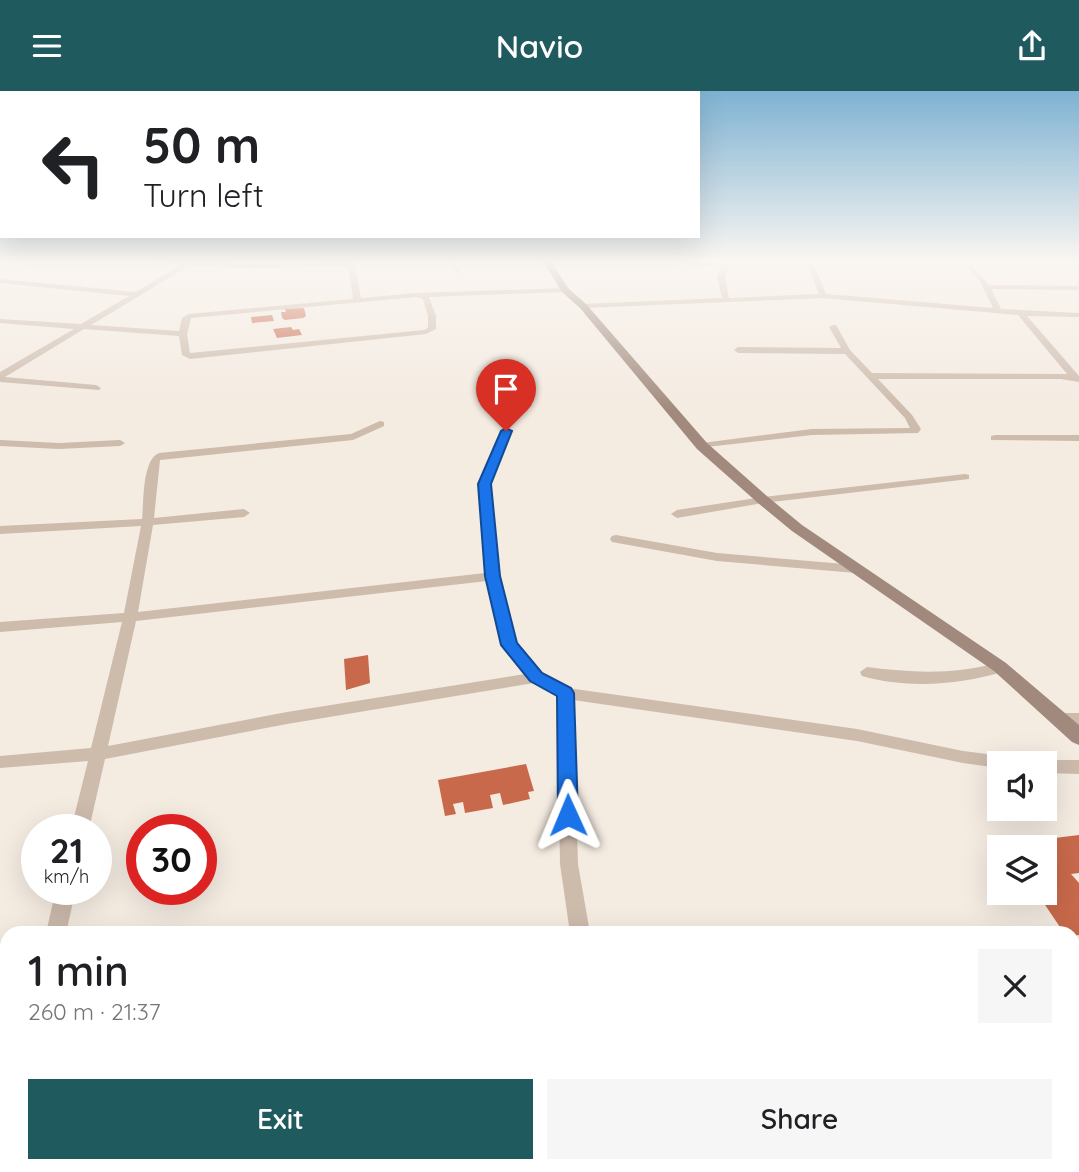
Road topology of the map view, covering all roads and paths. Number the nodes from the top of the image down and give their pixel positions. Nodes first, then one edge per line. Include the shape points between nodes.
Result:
1 (110, 310) edge
2 (244, 310) edge
3 (430, 310) edge
4 (587, 310) edge
5 (992, 310) edge
6 (998, 311) joint
7 (1020, 313) junction
8 (1079, 315) edge
9 (0, 321) edge
10 (833, 327) dead end
11 (83, 328) junction
12 (183, 334) junction
13 (738, 349) dead end
14 (847, 351) junction
15 (870, 376) junction
16 (0, 377) edge
17 (1077, 378) edge
18 (96, 388) dead end
19 (380, 424) dead end
20 (506, 431) dead end
21 (995, 438) dead end
22 (1079, 438) edge
23 (0, 443) edge
24 (120, 443) dead end
25 (702, 446) junction
26 (965, 477) dead end
27 (763, 500) junction
28 (244, 513) dead end
29 (677, 514) dead end
30 (148, 522) junction
31 (0, 530) edge
32 (616, 539) dead end
33 (856, 569) junction
34 (492, 576) junction
35 (130, 617) junction
36 (0, 627) edge
37 (1000, 667) junction
38 (867, 672) dead end
39 (536, 677) junction
40 (565, 693) junction
41 (1057, 719) junction
42 (1079, 719) edge
43 (1079, 737) edge
44 (97, 754) junction
45 (987, 760) edge
46 (0, 762) edge
47 (1057, 767) edge
48 (1079, 767) edge
49 (83, 814) edge
50 (62, 905) edge
51 (58, 926) edge
52 (579, 926) edge

1 - 11 street
2 - 12 street via 189,316
3 - 12 street via 432,329 426,333 190,356 186,355
4 - 25 street
5 - 6 street
6 - 7 street
7 - 8 street
7 - 17 street
9 - 11 street
10 - 14 street
11 - 12 street
11 - 16 street
13 - 14 street
14 - 15 street
15 - 17 street
15 - 25 street via 909,417 914,431 812,432
16 - 18 street
19 - 30 street via 353,437 163,455 153,464
20 - 34 street via 484,484
21 - 22 street
23 - 24 street
25 - 27 street
26 - 27 street
27 - 29 street
27 - 33 street
28 - 30 street
30 - 31 street
30 - 35 street
32 - 33 street via 717,557
33 - 37 street
34 - 35 street
34 - 39 street via 509,645
35 - 36 street
35 - 44 street
37 - 38 street via 951,680
37 - 41 street
39 - 40 street
39 - 44 street
40 - 45 street via 857,735
40 - 52 street via 569,864
41 - 42 street
41 - 43 street
44 - 46 street
44 - 49 street
47 - 48 street
50 - 51 street

